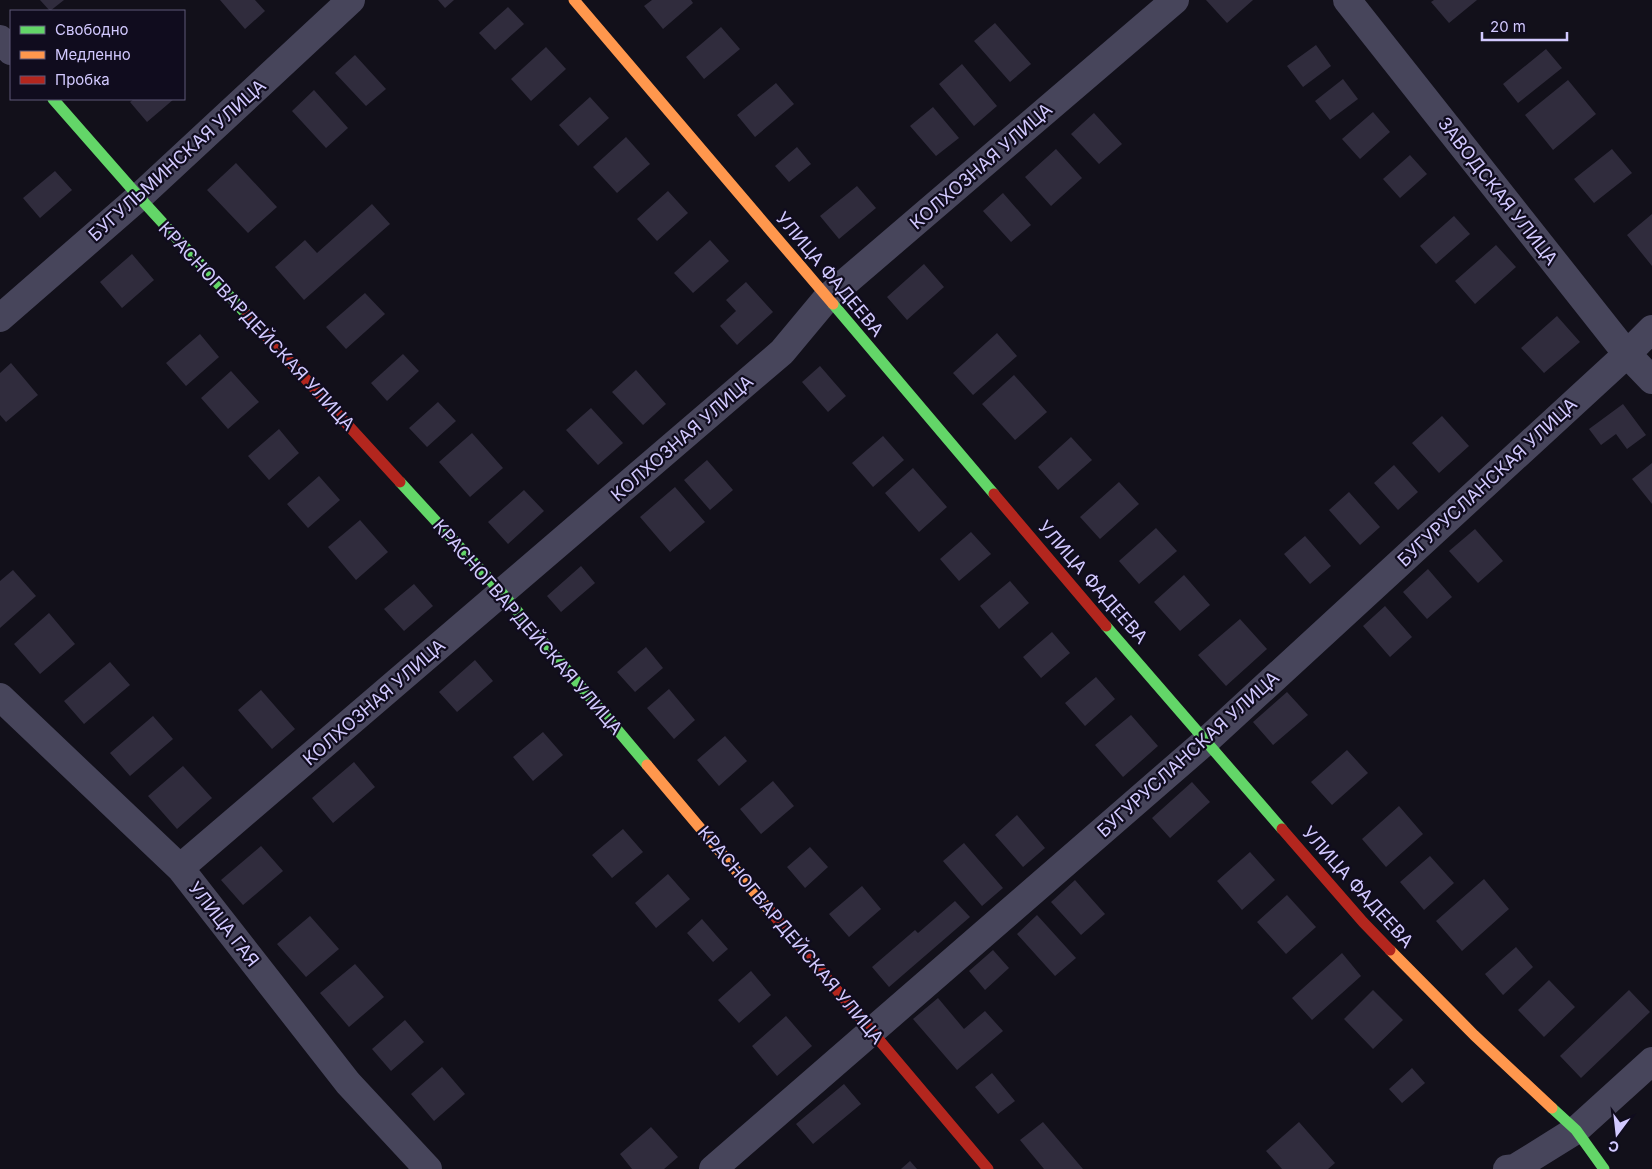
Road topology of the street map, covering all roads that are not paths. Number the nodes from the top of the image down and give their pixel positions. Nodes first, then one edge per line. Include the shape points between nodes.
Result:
1 (351, 0) edge
2 (574, 0) edge
3 (1174, 0) edge
4 (1347, 0) edge
5 (0, 38) edge
6 (10, 50) edge
7 (54, 100) edge
8 (139, 197) junction
9 (827, 298) junction
10 (0, 318) edge
11 (1652, 329) edge
12 (1626, 354) junction
13 (1652, 380) edge
14 (502, 593) junction
15 (0, 697) edge
16 (1206, 741) junction
17 (180, 868) junction
18 (871, 1031) junction
19 (1652, 1061) edge
20 (1576, 1130) junction
21 (428, 1169) edge
22 (713, 1169) edge
23 (988, 1169) edge
24 (1507, 1169) edge
25 (1604, 1169) edge

1 - 8 street, БУГУЛЬМИНСКАЯ УЛИЦА
2 - 9 street, УЛИЦА ФАДЕЕВА
3 - 9 street, КОЛХОЗНАЯ УЛИЦА
4 - 12 street, ЗАВОДСКАЯ УЛИЦА
5 - 6 street
7 - 8 street, КРАСНОГВАРДЕЙСКАЯ УЛИЦА
8 - 10 street, БУГУЛЬМИНСКАЯ УЛИЦА
8 - 14 street, КРАСНОГВАРДЕЙСКАЯ УЛИЦА
9 - 14 street, КОЛХОЗНАЯ УЛИЦА via 782,352
9 - 16 street, УЛИЦА ФАДЕЕВА
11 - 12 street, БУГУРУСЛАНСКАЯ УЛИЦА
12 - 13 street, ЗАВОДСКАЯ УЛИЦА
12 - 16 street, БУГУРУСЛАНСКАЯ УЛИЦА
14 - 17 street, КОЛХОЗНАЯ УЛИЦА
14 - 18 street, КРАСНОГВАРДЕЙСКАЯ УЛИЦА
15 - 17 street, УЛИЦА ГАЯ
16 - 18 street, БУГУРУСЛАНСКАЯ УЛИЦА
16 - 20 street, УЛИЦА ФАДЕЕВА via 1363,922 1474,1035
17 - 21 street, УЛИЦА ГАЯ via 348,1084
18 - 22 street, БУГУРУСЛАНСКАЯ УЛИЦА
18 - 23 street, КРАСНОГВАРДЕЙСКАЯ УЛИЦА
19 - 20 street
20 - 24 street via 1515,1168
20 - 25 street, УЛИЦА ФАДЕЕВА

